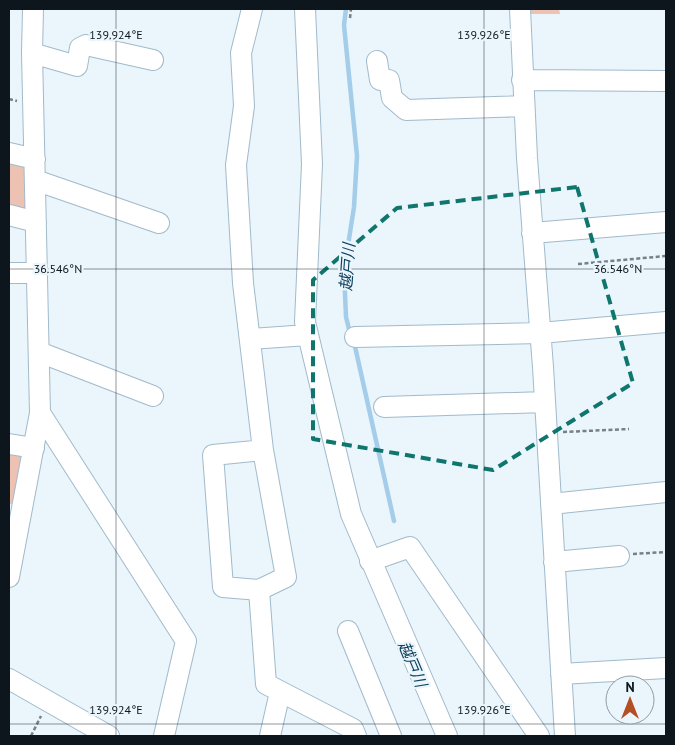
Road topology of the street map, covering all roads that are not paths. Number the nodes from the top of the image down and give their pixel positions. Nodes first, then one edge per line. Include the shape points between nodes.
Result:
1 (34, 9) edge
2 (252, 9) edge
3 (305, 9) edge
4 (520, 9) edge
5 (32, 53) junction
6 (153, 60) dead end
7 (377, 61) dead end
8 (522, 80) junction
9 (666, 81) edge
10 (524, 106) junction
11 (9, 153) edge
12 (35, 159) junction
13 (35, 180) junction
14 (9, 215) edge
15 (36, 222) junction
16 (666, 222) edge
17 (160, 223) dead end
18 (532, 233) junction
19 (37, 273) junction
20 (9, 274) edge
21 (666, 322) edge
22 (540, 332) junction
23 (308, 335) junction
24 (355, 337) dead end
25 (250, 339) junction
26 (39, 352) junction
27 (153, 396) dead end
28 (545, 402) junction
29 (384, 407) dead end
30 (40, 413) junction
31 (9, 444) edge
32 (34, 448) junction
33 (263, 450) junction
34 (666, 492) edge
35 (551, 504) junction
36 (620, 556) road end
37 (370, 561) junction
38 (554, 562) junction
39 (9, 577) edge
40 (259, 590) junction
41 (348, 631) dead end
42 (666, 668) edge
43 (561, 674) junction
44 (9, 679) edge
45 (280, 692) junction
46 (106, 736) edge
47 (164, 736) edge
48 (270, 736) edge
49 (356, 736) edge
50 (391, 736) edge
51 (447, 736) edge
52 (539, 736) edge
53 (565, 736) edge

1 - 5 street
2 - 25 street via 241,53 244,106 236,165
3 - 23 street via 312,164 305,322
4 - 8 street
5 - 6 street via 77,66 80,48 86,45
5 - 12 street
7 - 10 street via 380,80 389,80 392,98 406,110
8 - 9 street
8 - 10 street
10 - 18 street
11 - 12 street
12 - 13 street
13 - 15 street
13 - 17 street
14 - 15 street
15 - 19 street
16 - 18 street
18 - 22 street
19 - 20 street
19 - 26 street
21 - 22 street
22 - 24 street
22 - 28 street
23 - 25 street
23 - 37 street via 350,514
25 - 33 street
26 - 27 street
26 - 30 street
28 - 29 street
28 - 35 street
30 - 32 street
30 - 47 street via 186,641
31 - 32 street
32 - 39 street
33 - 40 street via 286,577
33 - 40 street via 213,454 223,587
34 - 35 street
35 - 38 street
36 - 38 street
37 - 51 street
37 - 52 street via 410,547
38 - 43 street
40 - 45 street via 266,684
41 - 50 street
42 - 43 street
43 - 53 street
44 - 46 street
45 - 48 street
45 - 49 street via 352,729

